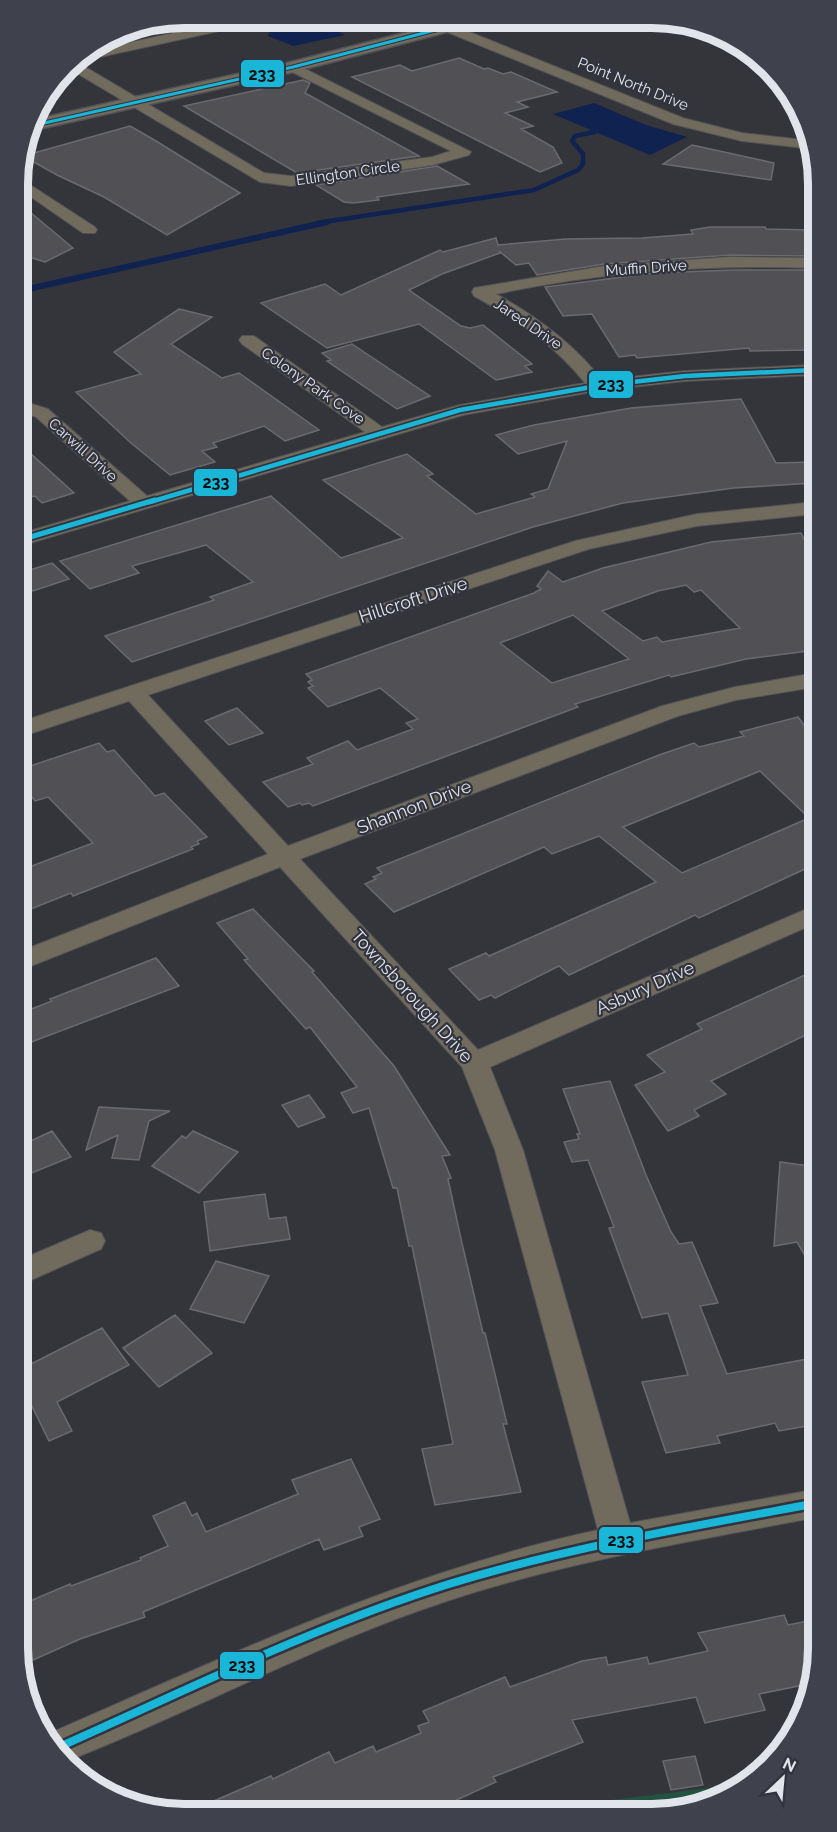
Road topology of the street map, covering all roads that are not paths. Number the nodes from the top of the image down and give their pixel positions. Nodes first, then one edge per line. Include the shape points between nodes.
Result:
1 (434, 28) edge
2 (466, 28) edge
3 (210, 29) edge
4 (103, 52) edge
5 (293, 67) junction
6 (80, 69) edge
7 (135, 102) junction
8 (41, 124) edge
9 (803, 145) edge
10 (29, 189) edge
11 (89, 230) dead end
12 (808, 263) edge
13 (480, 292) joint
14 (248, 340) dead end
15 (808, 370) edge
16 (597, 386) junction
17 (29, 408) edge
18 (377, 432) junction
19 (142, 503) junction
20 (808, 509) edge
21 (29, 537) edge
22 (808, 681) edge
23 (134, 693) junction
24 (29, 727) edge
25 (284, 856) junction
26 (808, 917) edge
27 (28, 958) edge
28 (474, 1063) junction
29 (90, 1241) dead end
30 (28, 1269) edge
31 (808, 1505) edge
32 (618, 1541) junction
33 (63, 1745) edge

1 - 5 street
2 - 9 street, Point North Drive via 678,121 742,137
3 - 4 street
5 - 7 street
5 - 7 street, Ellington Circle via 464,152 434,161 275,181 260,177
6 - 7 street, Ellington Circle
7 - 8 street
10 - 11 street
12 - 13 street, Muffin Drive via 750,262 590,272
13 - 16 street, Jared Drive via 557,340
14 - 18 street, Colony Park Cove
15 - 16 street via 685,376
16 - 18 street via 460,410
17 - 19 street, Carwill Drive via 42,413
18 - 19 street
19 - 21 street
20 - 23 street, Hillcroft Drive via 666,525 582,545
22 - 25 street, Shannon Drive via 670,711
23 - 24 street, Hillcroft Drive
23 - 25 street, Townsborough Drive
25 - 27 street, Shannon Drive
25 - 28 street, Townsborough Drive
26 - 28 street, Asbury Drive
28 - 32 street, Townsborough Drive via 509,1150
29 - 30 street
31 - 32 street
32 - 33 street via 504,1568 387,1606

